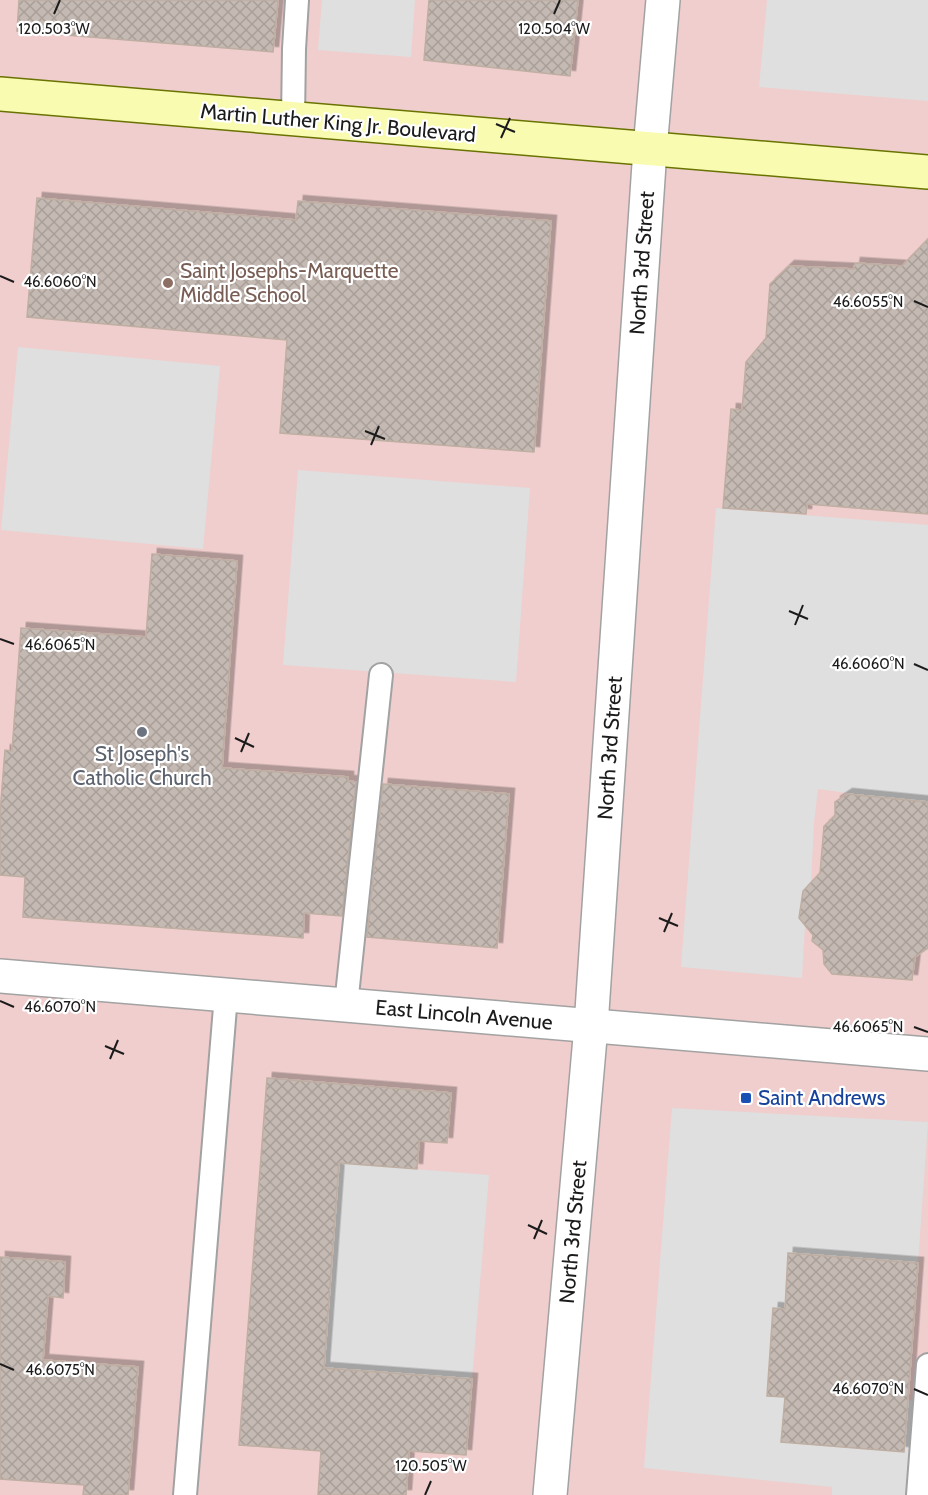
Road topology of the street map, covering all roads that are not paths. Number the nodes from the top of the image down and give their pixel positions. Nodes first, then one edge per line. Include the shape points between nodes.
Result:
1 (297, 0) edge
2 (663, 0) edge
3 (0, 94) edge
4 (292, 119) junction
5 (650, 148) junction
6 (928, 172) edge
7 (381, 675) dead end
8 (0, 976) edge
9 (226, 995) junction
10 (346, 1005) junction
11 (591, 1026) junction
12 (928, 1054) edge
13 (928, 1365) edge
14 (185, 1495) edge
15 (550, 1495) edge
16 (918, 1495) edge

1 - 4 lane
2 - 5 street, North 3rd Street
3 - 4 main road, Martin Luther King Jr. Boulevard
4 - 5 main road, Martin Luther King Jr. Boulevard
5 - 6 main road, Martin Luther King Jr. Boulevard
5 - 11 street, North 3rd Street
7 - 10 lane
8 - 9 street, East Lincoln Avenue
9 - 10 street, East Lincoln Avenue
9 - 14 lane
10 - 11 street, East Lincoln Avenue
11 - 12 street, East Lincoln Avenue
11 - 15 street, North 3rd Street
13 - 16 lane

